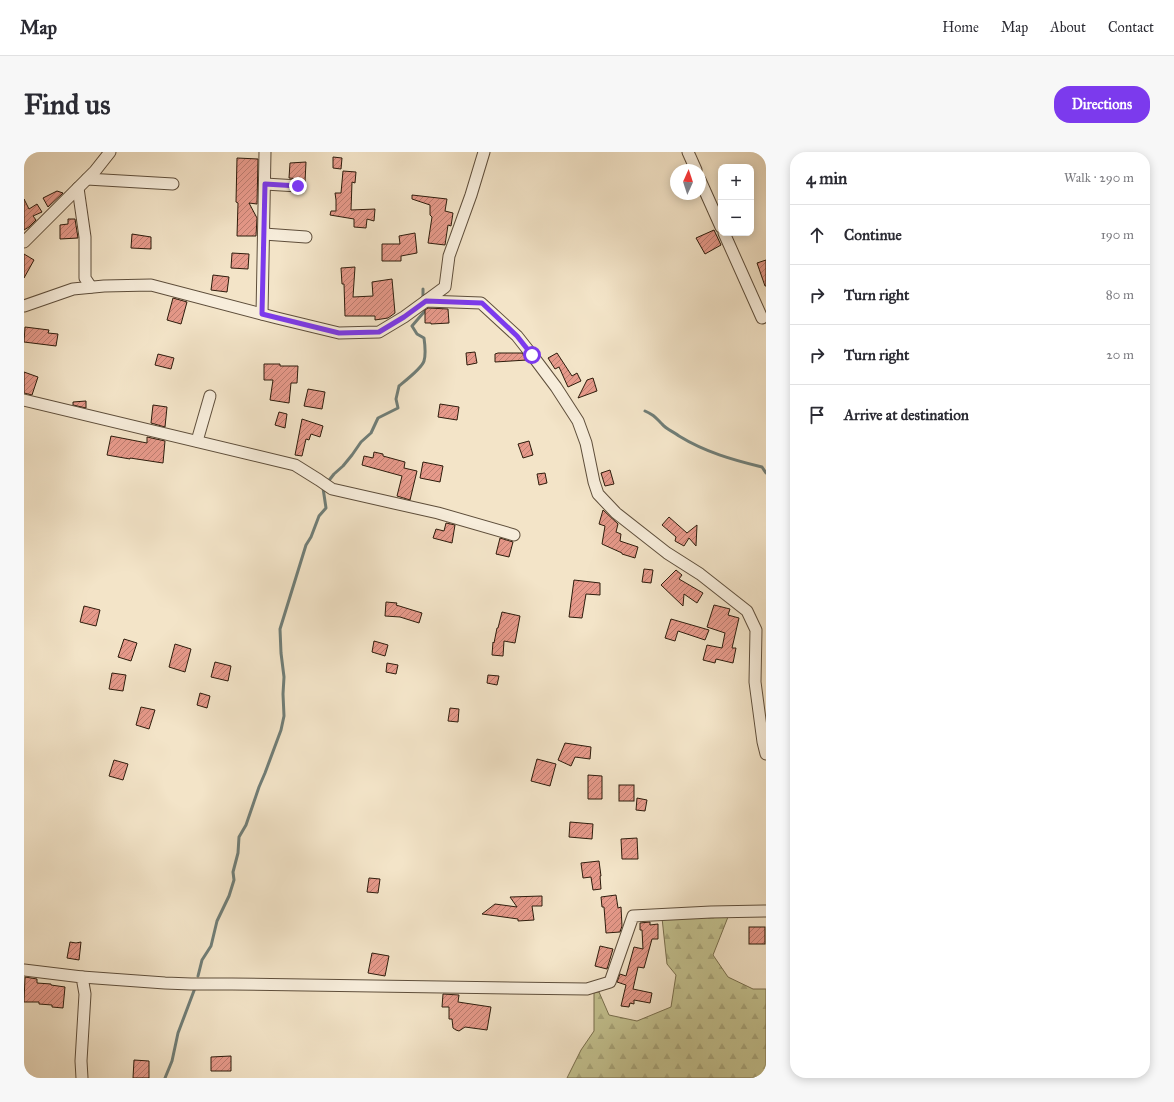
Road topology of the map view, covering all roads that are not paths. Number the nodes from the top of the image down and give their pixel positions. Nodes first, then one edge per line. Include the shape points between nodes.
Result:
1 (110, 152) edge
2 (265, 152) edge
3 (484, 152) edge
4 (688, 152) edge
5 (693, 164) edge
6 (87, 179) junction
7 (172, 184) dead end
8 (265, 184) junction
9 (298, 186) dead end
10 (78, 188) junction
11 (706, 193) edge
12 (718, 220) edge
13 (264, 234) junction
14 (725, 236) edge
15 (306, 237) dead end
16 (24, 242) edge
17 (91, 287) junction
18 (426, 301) junction
19 (24, 306) edge
20 (262, 314) junction
21 (762, 318) dead end
22 (210, 396) dead end
23 (24, 400) edge
24 (197, 442) junction
25 (514, 535) dead end
26 (766, 754) edge
27 (766, 911) edge
28 (24, 970) edge
29 (82, 977) junction
30 (82, 1078) edge

1 - 6 street
2 - 8 street
3 - 18 street via 449,256 445,287
4 - 5 street
6 - 7 street
6 - 10 street
8 - 9 street
8 - 13 street
10 - 16 street
10 - 17 street via 85,237 85,278
11 - 12 street
13 - 15 street
13 - 20 street
14 - 21 street
17 - 19 street via 73,289
17 - 20 street via 151,284
18 - 20 street via 379,332 339,333
18 - 26 street via 482,303 517,336 578,421 598,494 616,513 661,549 700,574 747,612 756,630 755,682
22 - 24 street
23 - 24 street
24 - 25 street via 295,465 332,489 438,513
27 - 29 street via 633,916 610,982 588,989 191,984
28 - 29 street
29 - 30 street via 85,994

